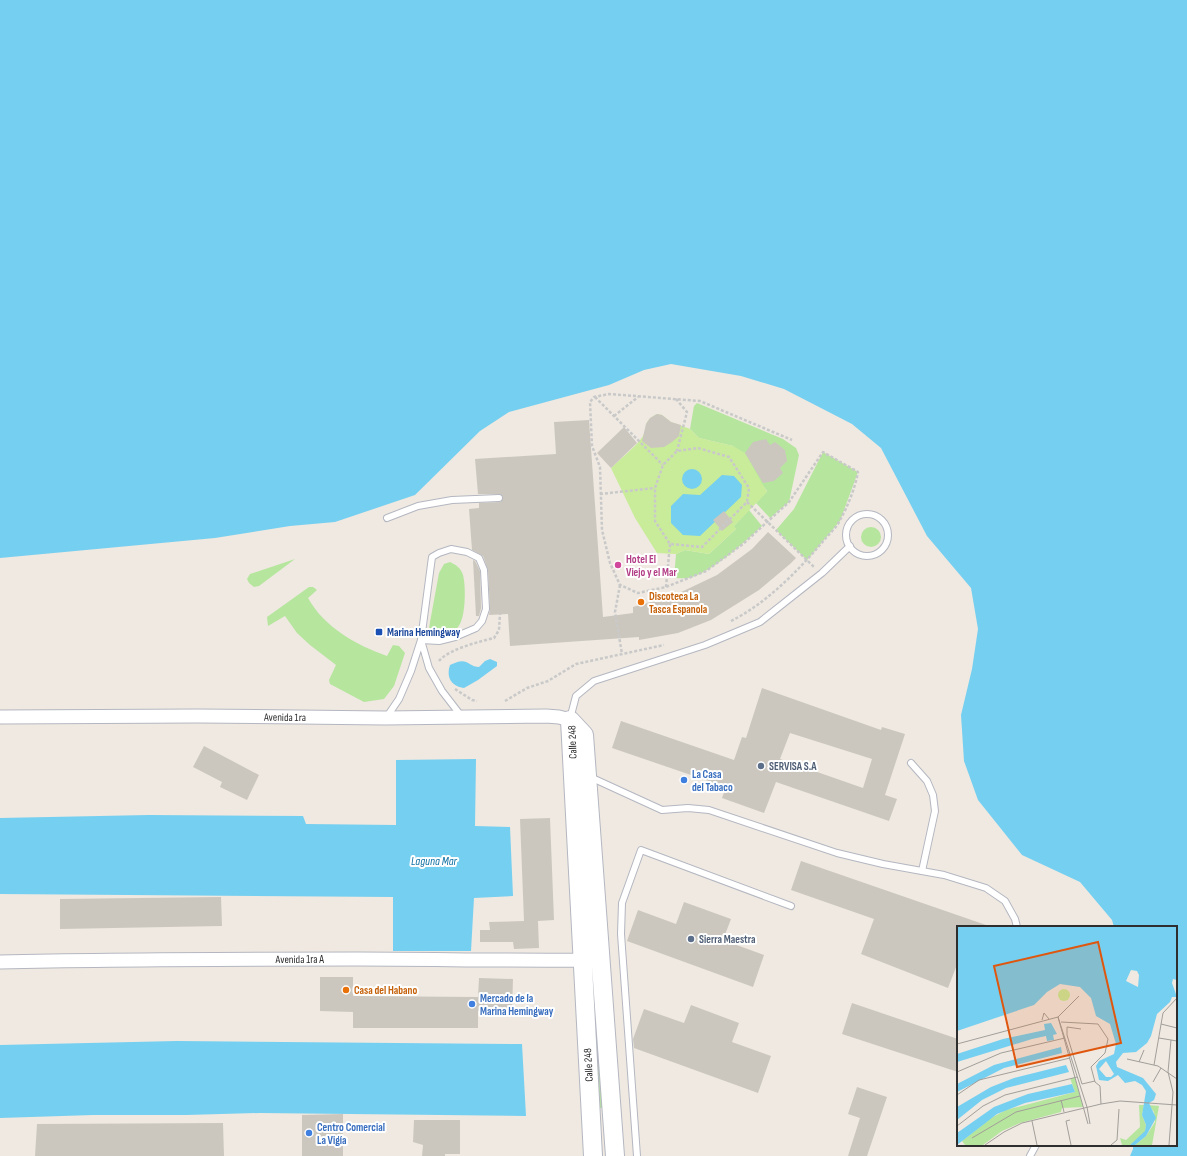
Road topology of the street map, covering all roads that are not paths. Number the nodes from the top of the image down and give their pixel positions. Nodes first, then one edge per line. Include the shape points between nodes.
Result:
1 (499, 498) dead end
2 (387, 518) dead end
3 (850, 546) junction
4 (421, 640) junction
5 (0, 717) edge
6 (462, 717) junction
7 (385, 718) junction
8 (570, 720) junction
9 (911, 763) dead end
10 (587, 776) junction
11 (922, 871) junction
12 (791, 906) dead end
13 (1018, 926) edge
14 (583, 960) junction
15 (601, 960) junction
16 (0, 962) edge
17 (1035, 1146) edge
18 (593, 1156) edge
19 (615, 1156) edge
20 (637, 1156) edge
21 (1030, 1156) edge

1 - 2 lane via 452,500 418,506
3 - 3 lane via 847,540 848,527 856,517 863,514 877,516 887,527 888,541 879,552 867,556 854,551
3 - 8 lane via 822,573 760,622 704,645 594,681 576,696
4 - 4 lane via 439,641 454,637 476,628 482,620 486,609 484,570 479,558 467,552 451,549 432,557
4 - 6 lane via 430,668 442,691
4 - 7 lane via 399,699
5 - 7 street, Avenida 1ra
6 - 7 street, Avenida 1ra
6 - 8 street, Avenida 1ra via 546,716
8 - 10 street, Calle 248 via 584,735
8 - 14 street, Calle 248
9 - 11 lane via 927,781 933,795 935,811
10 - 11 lane via 662,810 708,810 837,853
10 - 15 street, Calle 248
11 - 13 lane via 986,888 1005,901
12 - 20 lane via 640,850 622,903 621,934
14 - 15 street, Avenida 1ra A
14 - 16 street, Avenida 1ra A via 126,959
14 - 18 street, Calle 248
15 - 19 street, Calle 248
17 - 21 lane

